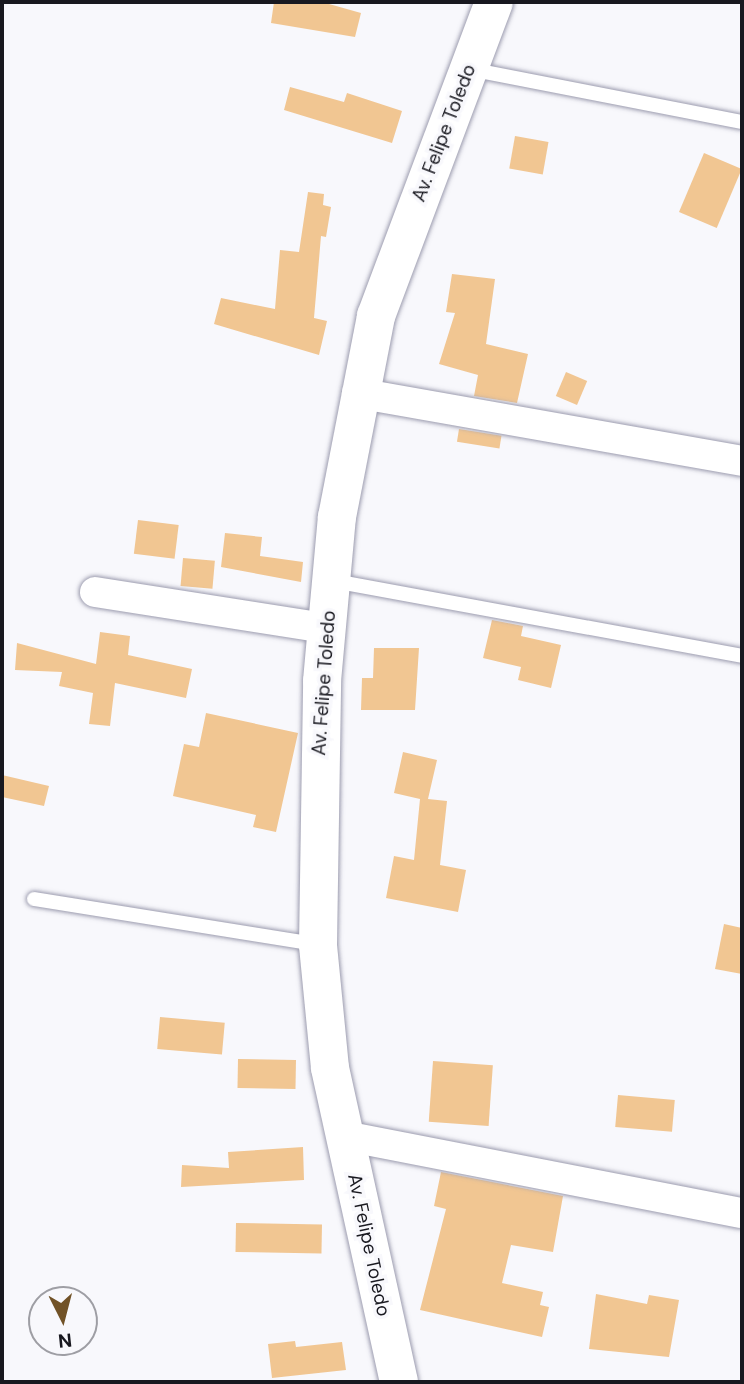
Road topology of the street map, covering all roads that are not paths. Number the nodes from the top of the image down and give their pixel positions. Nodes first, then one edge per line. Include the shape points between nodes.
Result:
1 (494, 2) edge
2 (468, 69) junction
3 (742, 122) edge
4 (357, 393) junction
5 (742, 461) edge
6 (331, 580) junction
7 (95, 592) dead end
8 (326, 628) junction
9 (742, 656) edge
10 (34, 900) dead end
11 (318, 945) junction
12 (345, 1136) junction
13 (742, 1213) edge
14 (399, 1382) edge

1 - 2 main road, Av. Felipe Toledo
2 - 3 lane
2 - 4 main road, Av. Felipe Toledo via 376,316
4 - 5 street
4 - 6 main road, Av. Felipe Toledo
6 - 8 main road, Av. Felipe Toledo
6 - 9 lane
7 - 8 street
8 - 11 main road, Av. Felipe Toledo
10 - 11 lane
11 - 12 main road, Av. Felipe Toledo via 330,1068
12 - 13 street
12 - 14 main road, Av. Felipe Toledo

